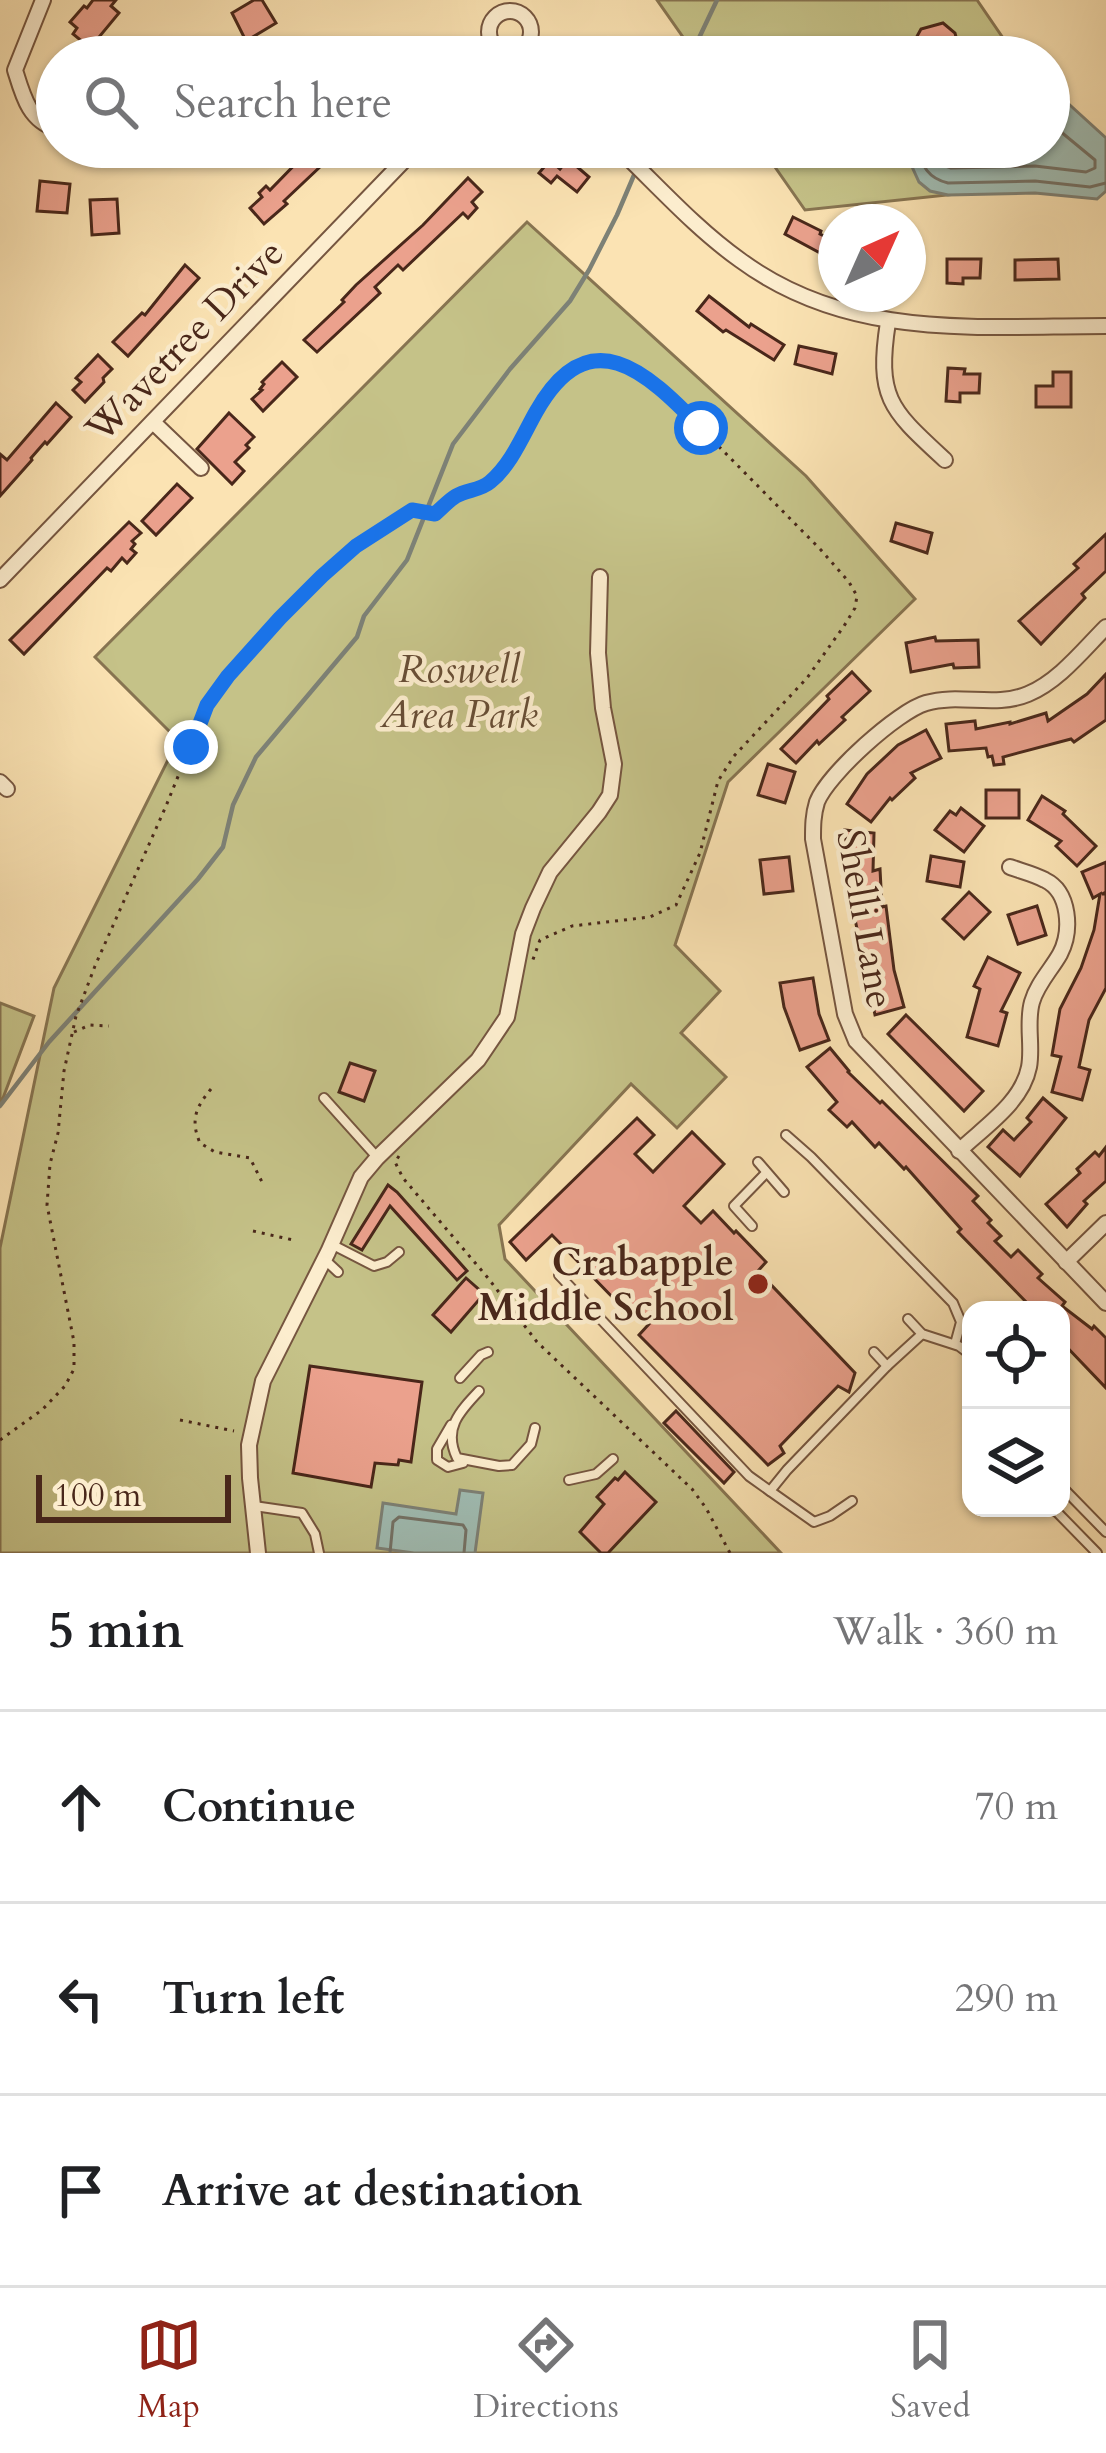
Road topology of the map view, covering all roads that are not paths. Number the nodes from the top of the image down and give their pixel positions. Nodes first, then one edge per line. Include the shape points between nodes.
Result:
1 (43, 0) edge
2 (36, 118) edge
3 (397, 168) edge
4 (639, 168) edge
5 (888, 322) junction
6 (1106, 326) edge
7 (152, 422) junction
8 (945, 460) dead end
9 (201, 468) dead end
10 (600, 577) dead end
11 (0, 580) edge
12 (1106, 627) edge
13 (1010, 867) dead end
14 (324, 1098) dead end
15 (786, 1135) dead end
16 (959, 1151) junction
17 (377, 1157) junction
18 (758, 1162) dead end
19 (766, 1173) junction
20 (784, 1192) dead end
21 (1106, 1223) edge
22 (752, 1226) dead end
23 (328, 1252) junction
24 (399, 1252) dead end
25 (1066, 1262) junction
26 (338, 1272) dead end
27 (559, 1275) dead end
28 (1106, 1303) edge
29 (908, 1318) dead end
30 (922, 1334) junction
31 (955, 1344) junction
32 (962, 1349) edge
33 (488, 1352) dead end
34 (874, 1352) dead end
35 (887, 1366) junction
36 (460, 1378) dead end
37 (479, 1391) dead end
38 (452, 1424) junction
39 (535, 1428) dead end
40 (613, 1459) dead end
41 (467, 1461) junction
42 (569, 1480) dead end
43 (770, 1491) junction
44 (1070, 1495) edge
45 (852, 1502) dead end
46 (252, 1505) junction
47 (1062, 1517) edge
48 (1106, 1532) edge
49 (1096, 1552) edge
50 (258, 1553) edge
51 (320, 1553) edge

1 - 2 street via 15,70
3 - 7 street, Wavetree Drive
4 - 5 street via 763,276 821,304
5 - 6 street
5 - 8 street via 884,375 894,407
7 - 9 street
7 - 11 street, Wavetree Drive
10 - 17 street via 610,794 550,872 533,908 507,1017 478,1060
12 - 16 street, Shelli Lane via 1028,694 909,709 832,778 817,802 813,839 849,1028
13 - 16 street via 1050,881 1068,919 1066,939 1032,1002 1024,1085
14 - 17 lane
15 - 31 lane via 953,1304 961,1322
16 - 25 street, Shelli Lane
17 - 23 street
18 - 19 lane
19 - 20 lane
19 - 22 lane via 734,1206
21 - 25 street
23 - 24 lane via 374,1266
23 - 26 lane
23 - 46 street via 263,1381 249,1445
25 - 28 street, Shelli Lane
27 - 43 lane
29 - 30 lane
30 - 31 lane
30 - 35 lane
31 - 32 lane
33 - 36 lane
34 - 35 lane
35 - 43 lane
37 - 38 lane
38 - 41 lane via 454,1454
38 - 41 lane via 437,1460 448,1467
39 - 41 lane via 515,1463
40 - 42 lane via 596,1474
43 - 45 lane via 814,1522
44 - 48 lane
46 - 50 street
46 - 51 lane via 302,1514
47 - 49 lane

